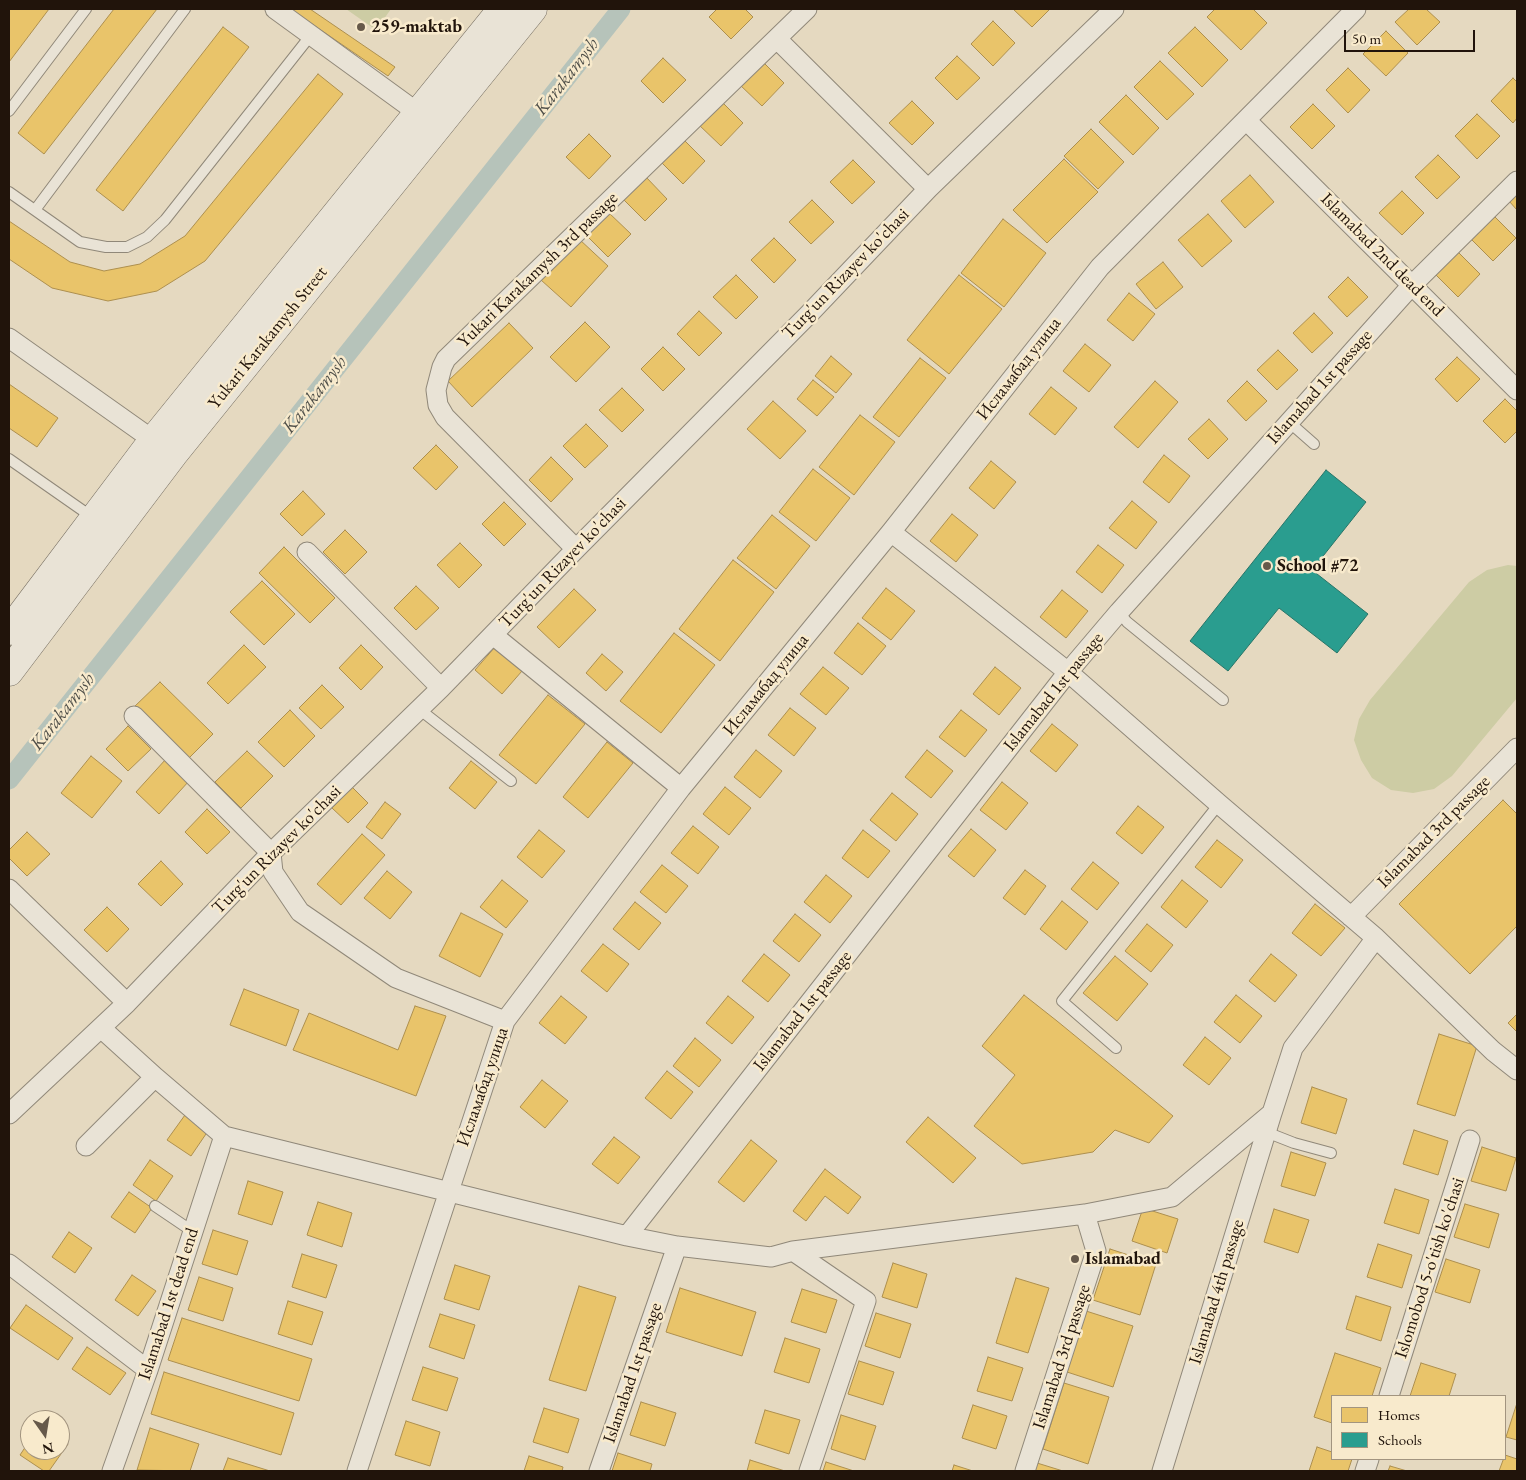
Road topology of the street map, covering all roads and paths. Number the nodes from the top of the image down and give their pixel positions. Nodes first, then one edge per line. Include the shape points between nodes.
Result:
1 (86, 9) edge
2 (184, 9) edge
3 (275, 9) edge
4 (502, 9) edge
5 (533, 9) edge
6 (806, 9) edge
7 (1114, 9) edge
8 (1356, 9) edge
9 (311, 35) junction
10 (777, 39) junction
11 (9, 111) edge
12 (418, 113) junction
13 (1246, 120) junction
14 (1517, 181) edge
15 (928, 189) junction
16 (9, 192) edge
17 (35, 210) junction
18 (1412, 285) junction
19 (9, 338) edge
20 (1517, 390) edge
21 (1289, 422) junction
22 (153, 440) junction
23 (1314, 444) dead end
24 (9, 459) edge
25 (94, 518) junction
26 (890, 532) junction
27 (576, 549) junction
28 (307, 552) dead end
29 (1119, 612) junction
30 (9, 631) edge
31 (493, 635) junction
32 (9, 672) edge
33 (1068, 672) junction
34 (441, 688) junction
35 (1223, 700) dead end
36 (419, 709) junction
37 (134, 716) dead end
38 (1517, 748) edge
39 (511, 780) dead end
40 (681, 788) junction
41 (1219, 804) junction
42 (271, 853) junction
43 (9, 889) edge
44 (1351, 916) junction
45 (1376, 938) junction
46 (127, 1003) junction
47 (505, 1021) junction
48 (101, 1028) junction
49 (1116, 1048) dead end
50 (1517, 1070) edge
51 (155, 1077) junction
52 (1272, 1113) junction
53 (9, 1114) edge
54 (1266, 1132) junction
55 (224, 1136) junction
56 (1470, 1140) dead end
57 (86, 1146) dead end
58 (1332, 1154) dead end
59 (448, 1191) junction
60 (155, 1206) dead end
61 (1085, 1214) junction
62 (192, 1231) junction
63 (627, 1236) junction
64 (677, 1246) junction
65 (793, 1251) junction
66 (9, 1264) edge
67 (148, 1370) junction
68 (1389, 1395) edge
69 (112, 1471) edge
70 (357, 1471) edge
71 (599, 1471) edge
72 (809, 1471) edge
73 (1025, 1471) edge
74 (1162, 1471) edge

1 - 11 lane
2 - 17 lane
3 - 9 street
4 - 12 main road, Yukari Karakamysh Street
5 - 32 main road, Yukari Karakamysh Street via 173,456
6 - 10 street, Yukari Karakamysh 3rd passage
7 - 15 street, Turg'un Rizayev ko'chasi
8 - 13 street, Исламабад улица
9 - 12 street
9 - 17 lane via 166,220 147,237 127,247 80,242
10 - 15 street
10 - 27 street, Yukari Karakamysh 3rd passage via 446,359 439,374 437,398 445,417
12 - 22 main road, Yukari Karakamysh Street
13 - 18 street, Islamabad 2nd dead end
13 - 26 street, Исламабад улица via 1100,267
14 - 18 street, Islamabad 1st passage
15 - 27 street, Turg'un Rizayev ko'chasi
16 - 17 lane
18 - 20 street, Islamabad 2nd dead end
18 - 21 street, Islamabad 1st passage
19 - 22 street
21 - 23 lane
21 - 29 street, Islamabad 1st passage
22 - 25 main road, Yukari Karakamysh Street
24 - 25 lane
25 - 30 main road, Yukari Karakamysh Street
26 - 33 street
26 - 40 street, Исламабад улица
27 - 31 street, Turg'un Rizayev ko'chasi
28 - 34 street
29 - 33 street, Islamabad 1st passage
29 - 35 lane
31 - 34 street, Turg'un Rizayev ko'chasi
31 - 40 street
33 - 41 street
33 - 63 street, Islamabad 1st passage
34 - 36 street, Turg'un Rizayev ko'chasi
36 - 39 lane
36 - 42 street, Turg'un Rizayev ko'chasi
37 - 42 street
38 - 44 street, Islamabad 3rd passage
40 - 47 street, Исламабад улица
41 - 44 street
41 - 49 lane via 1062,1001
42 - 46 street, Turg'un Rizayev ko'chasi
42 - 47 street via 273,872 300,912 396,978
43 - 46 street
44 - 45 street
45 - 50 street via 1493,1051
45 - 52 street, Islamabad 4th passage via 1293,1048
46 - 48 street, Turg'un Rizayev ko'chasi
47 - 59 street, Исламабад улица
48 - 51 street
48 - 53 street, Turg'un Rizayev ko'chasi
51 - 55 street
51 - 57 street
52 - 54 street, Islamabad 4th passage
52 - 61 street via 1172,1197
54 - 58 lane
54 - 74 street, Islamabad 4th passage
55 - 59 street
55 - 62 street, Islamabad 1st dead end
56 - 68 street, Islomobod 5-o'tish ko'chasi
59 - 63 street
59 - 70 street, Исламабад улица
60 - 62 lane
61 - 65 street
61 - 73 street, Islamabad 3rd passage via 1096,1251
62 - 67 street, Islamabad 1st dead end
63 - 64 street
64 - 65 street via 771,1257
64 - 71 street, Islamabad 1st passage
65 - 72 street via 866,1301
66 - 67 street
67 - 69 street, Islamabad 1st dead end

